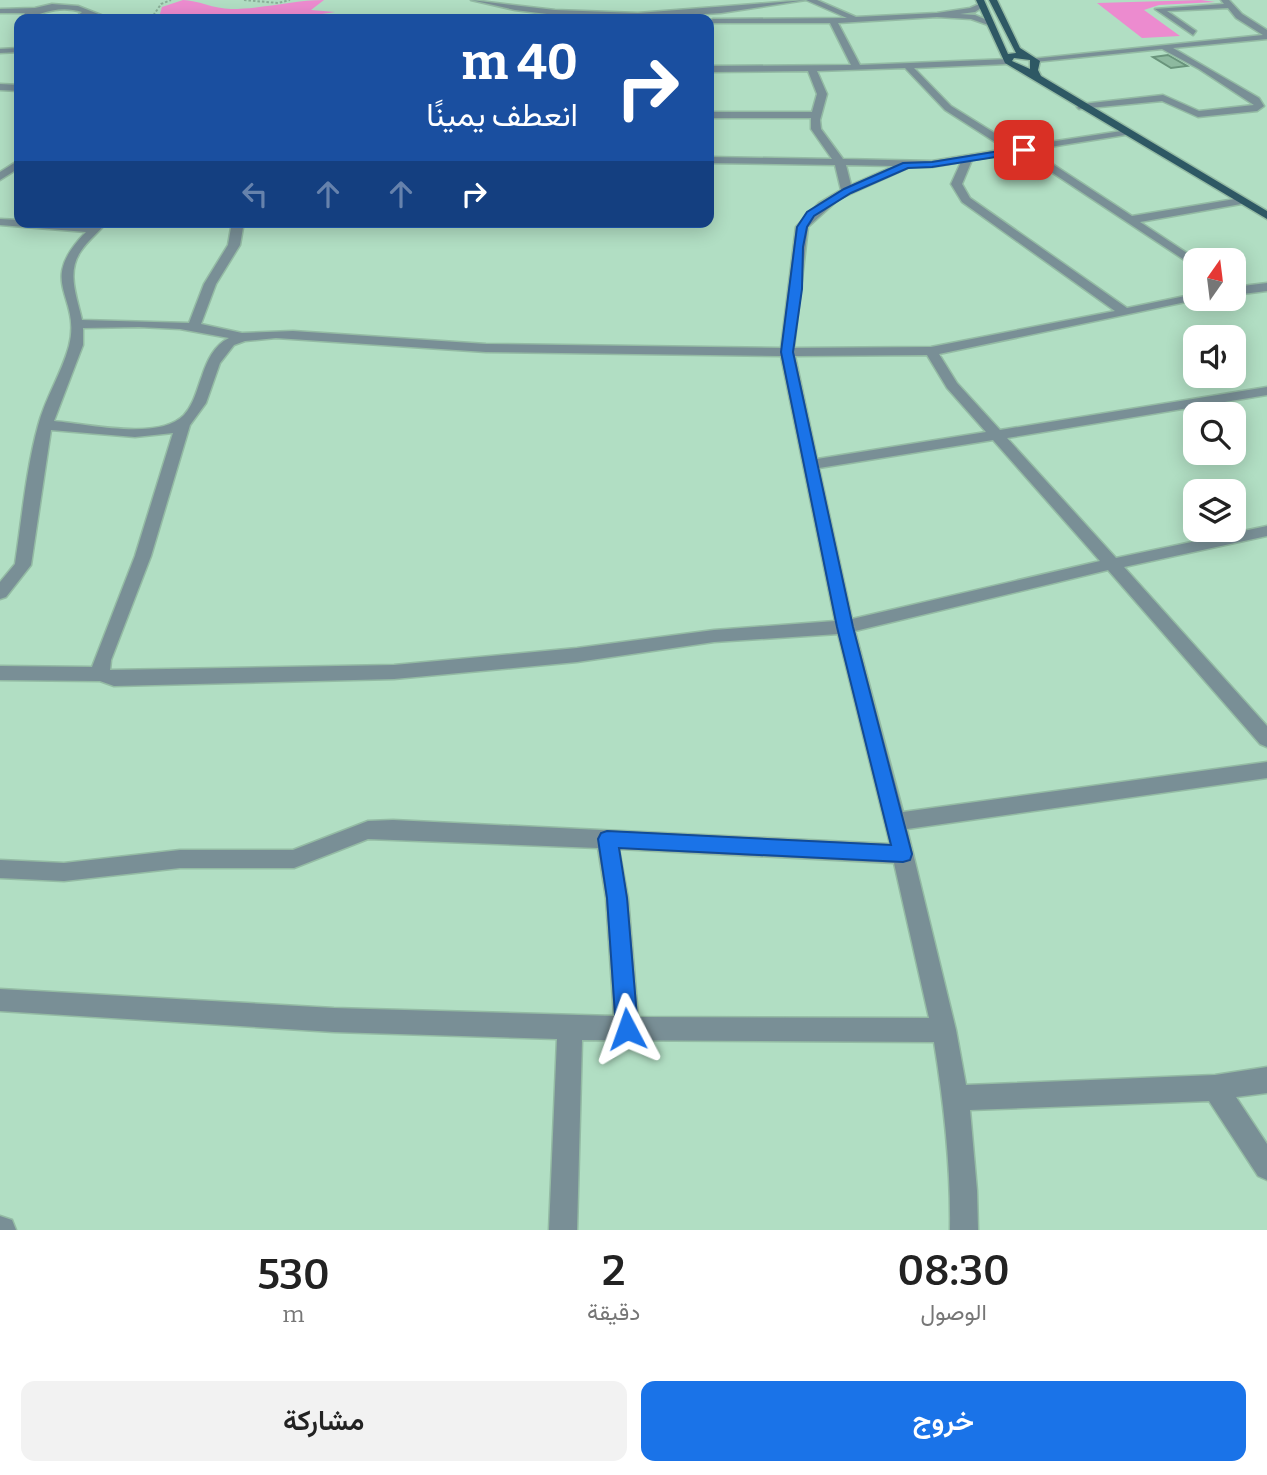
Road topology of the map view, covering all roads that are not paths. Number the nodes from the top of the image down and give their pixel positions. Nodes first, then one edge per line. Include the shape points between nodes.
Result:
1 (802, 0) edge
2 (810, 0) edge
3 (993, 0) edge
4 (478, 1) edge
5 (981, 2) edge
6 (1228, 3) edge
7 (40, 9) junction
8 (0, 14) edge
9 (28, 14) edge
10 (82, 14) edge
11 (554, 14) edge
12 (638, 14) edge
13 (937, 15) junction
14 (859, 20) junction
15 (714, 21) edge
16 (834, 21) junction
17 (991, 25) junction
18 (1253, 26) junction
19 (1267, 26) edge
20 (714, 29) edge
21 (728, 30) dead end
22 (1193, 33) dead end
23 (1267, 35) edge
24 (1162, 46) junction
25 (1033, 59) junction
26 (1009, 60) junction
27 (908, 67) junction
28 (857, 68) junction
29 (714, 69) edge
30 (812, 69) junction
31 (1037, 77) junction
32 (1082, 107) junction
33 (714, 115) edge
34 (816, 115) junction
35 (1125, 132) junction
36 (1020, 150) junction
37 (969, 158) junction
38 (714, 160) edge
39 (840, 163) junction
40 (906, 165) junction
41 (847, 191) junction
42 (1241, 201) junction
43 (1267, 216) edge
44 (1130, 219) junction
45 (96, 228) edge
46 (237, 228) edge
47 (1183, 255) edge
48 (1267, 287) edge
49 (1246, 290) edge
50 (1183, 300) edge
51 (1124, 312) junction
52 (77, 324) junction
53 (194, 327) junction
54 (242, 337) junction
55 (932, 351) junction
56 (787, 352) junction
57 (1267, 391) edge
58 (183, 423) junction
59 (46, 425) junction
60 (998, 435) junction
61 (811, 465) junction
62 (1267, 531) edge
63 (1112, 564) junction
64 (0, 593) edge
65 (845, 627) junction
66 (0, 673) edge
67 (101, 674) junction
68 (1267, 740) edge
69 (1267, 770) edge
70 (895, 822) junction
71 (607, 839) junction
72 (903, 854) junction
73 (0, 869) edge
74 (0, 1000) edge
75 (570, 1028) junction
76 (627, 1029) junction
77 (944, 1030) junction
78 (1267, 1080) edge
79 (1215, 1088) junction
80 (956, 1098) junction
81 (1267, 1167) edge
82 (564, 1230) edge
83 (964, 1230) edge

1 - 12 street
2 - 14 street
3 - 25 main road via 1017,50
4 - 11 street
5 - 13 street via 972,10
5 - 17 main road
6 - 18 street
6 - 22 street via 1159,9
7 - 8 street
7 - 9 street
7 - 10 street via 74,7 83,9
13 - 14 street
13 - 17 street via 972,17
14 - 16 street
15 - 16 street
16 - 28 street
17 - 26 main road
18 - 19 street
18 - 23 street
20 - 21 street
23 - 24 street
24 - 25 street
24 - 32 street via 1256,100 1259,106 1211,115 1192,112 1164,98
25 - 26 main road via 1015,55
25 - 31 main road
26 - 27 street
26 - 31 main road
27 - 28 street
27 - 36 street via 948,108
28 - 30 street
29 - 30 street
30 - 34 street via 822,94
31 - 32 main road
32 - 35 main road
33 - 34 street
34 - 39 street via 816,129
35 - 36 street
35 - 42 main road
36 - 37 street
36 - 44 street
37 - 40 street
37 - 51 street via 955,180 966,200
38 - 39 street
39 - 40 street
39 - 41 street
40 - 41 street
41 - 56 street via 811,214 802,227
42 - 43 main road
42 - 44 street
44 - 47 street
45 - 52 street via 68,265
46 - 53 street via 234,244
48 - 49 street
50 - 51 street
51 - 55 street
52 - 53 street
52 - 59 street via 76,345
53 - 54 street
54 - 56 street via 548,350
54 - 58 street via 219,350 197,405
55 - 56 street
55 - 60 street via 952,385
56 - 61 street
57 - 60 street
58 - 59 street via 167,430 138,432
58 - 67 street via 144,556 102,660
59 - 64 street via 23,565
60 - 61 street
60 - 63 street
61 - 65 street
62 - 63 street
63 - 65 street
63 - 68 street
65 - 67 street via 714,636 577,655 394,672 128,679
65 - 70 street
66 - 67 street
69 - 70 street
70 - 72 street
71 - 72 street
71 - 73 street via 380,829 349,836 295,859 191,858 64,872
71 - 76 street via 617,898
72 - 77 street
74 - 75 street via 334,1020
75 - 76 street
75 - 82 street
76 - 77 street
77 - 80 street
78 - 79 street
79 - 80 street
79 - 81 street
80 - 83 street

